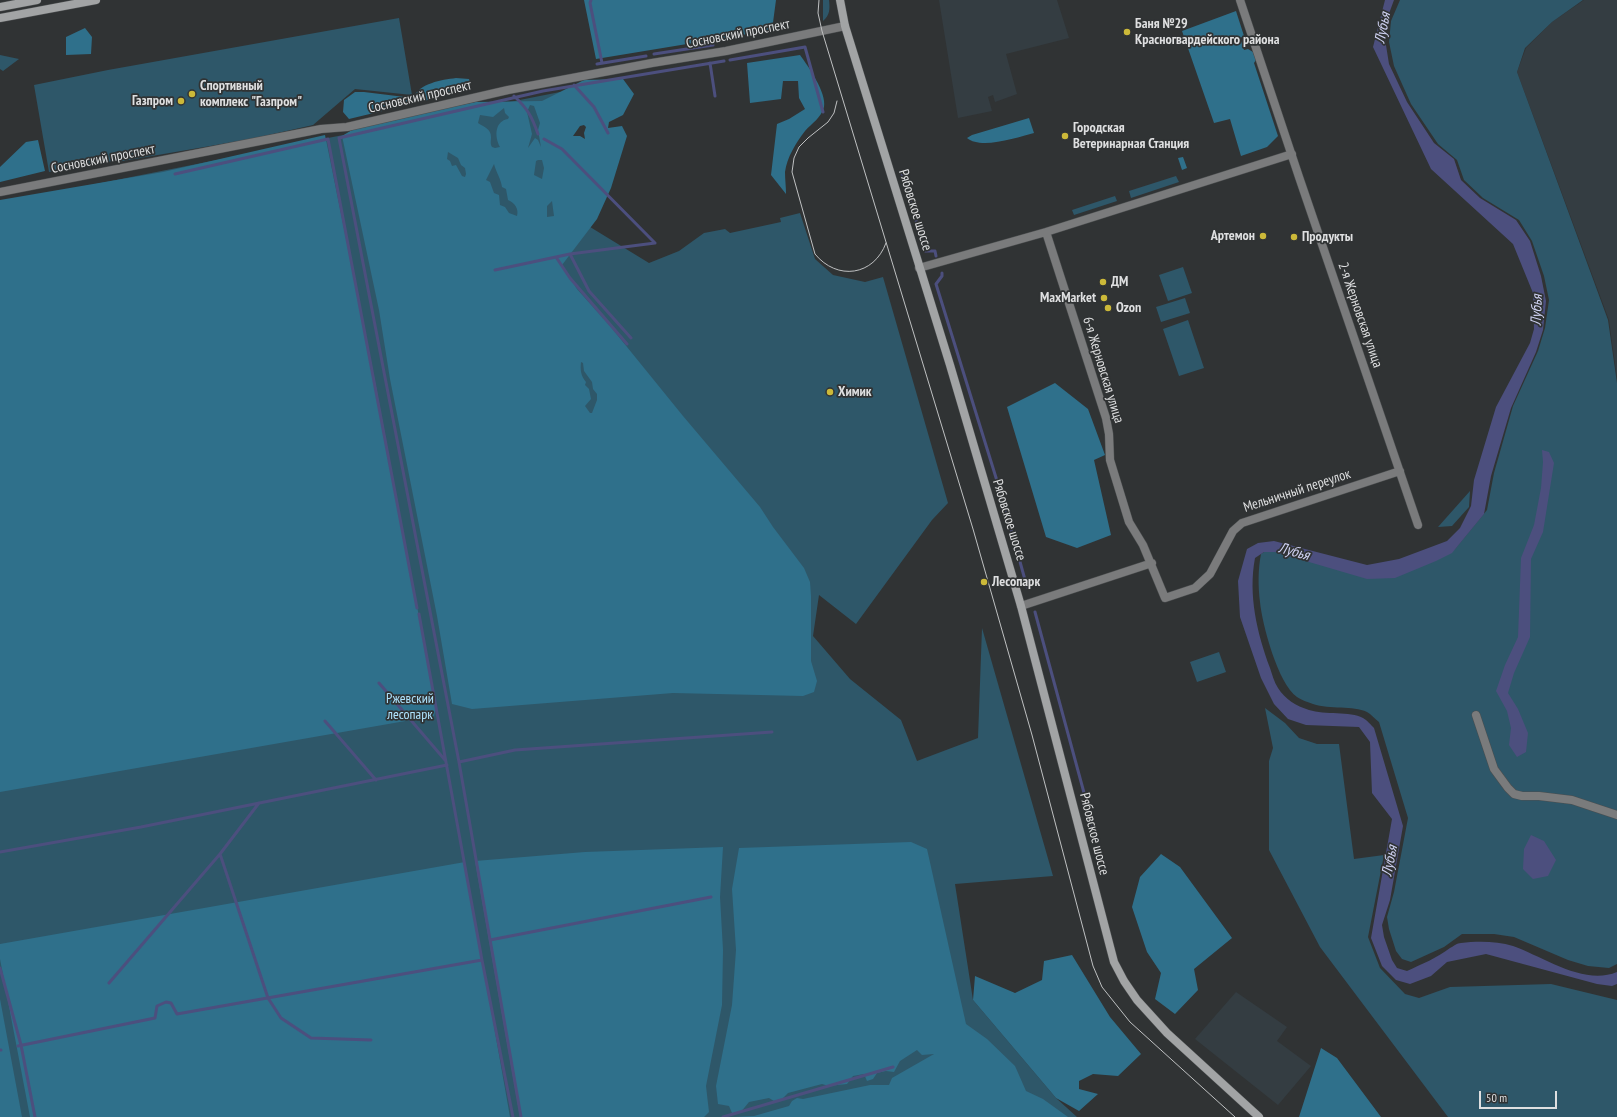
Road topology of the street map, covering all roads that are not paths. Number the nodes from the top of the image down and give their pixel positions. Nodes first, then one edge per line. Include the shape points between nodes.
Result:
1 (37, 0) edge
2 (96, 0) edge
3 (840, 0) edge
4 (1240, 0) edge
5 (0, 7) edge
6 (0, 18) edge
7 (845, 26) junction
8 (1292, 154) junction
9 (0, 192) edge
10 (1046, 232) junction
11 (919, 268) junction
12 (1400, 471) junction
13 (1418, 525) dead end
14 (1152, 563) junction
15 (1165, 598) joint
16 (1021, 606) junction
17 (1476, 714) dead end
18 (1617, 814) edge
19 (1259, 1117) edge

1 - 5 main road
2 - 6 main road
3 - 7 main road, Рябовское шоссе
4 - 8 street, 2-я Жерновская улица
7 - 9 street, Сосновский проспект via 726,51 508,90 347,127 321,129
7 - 11 main road, Рябовское шоссе
8 - 10 street
8 - 12 street, 2-я Жерновская улица
10 - 11 street
10 - 14 street, 6-я Жерновская улица via 1106,418 1110,460 1129,522
11 - 16 main road, Рябовское шоссе
12 - 13 street, 2-я Жерновская улица
12 - 15 street, Мельничный переулок via 1242,523 1233,531 1210,574 1195,588
14 - 15 street, 6-я Жерновская улица
14 - 16 street
16 - 19 main road, Рябовское шоссе via 1114,962 1137,1000 1167,1033
17 - 18 street via 1494,769 1514,794 1572,800

